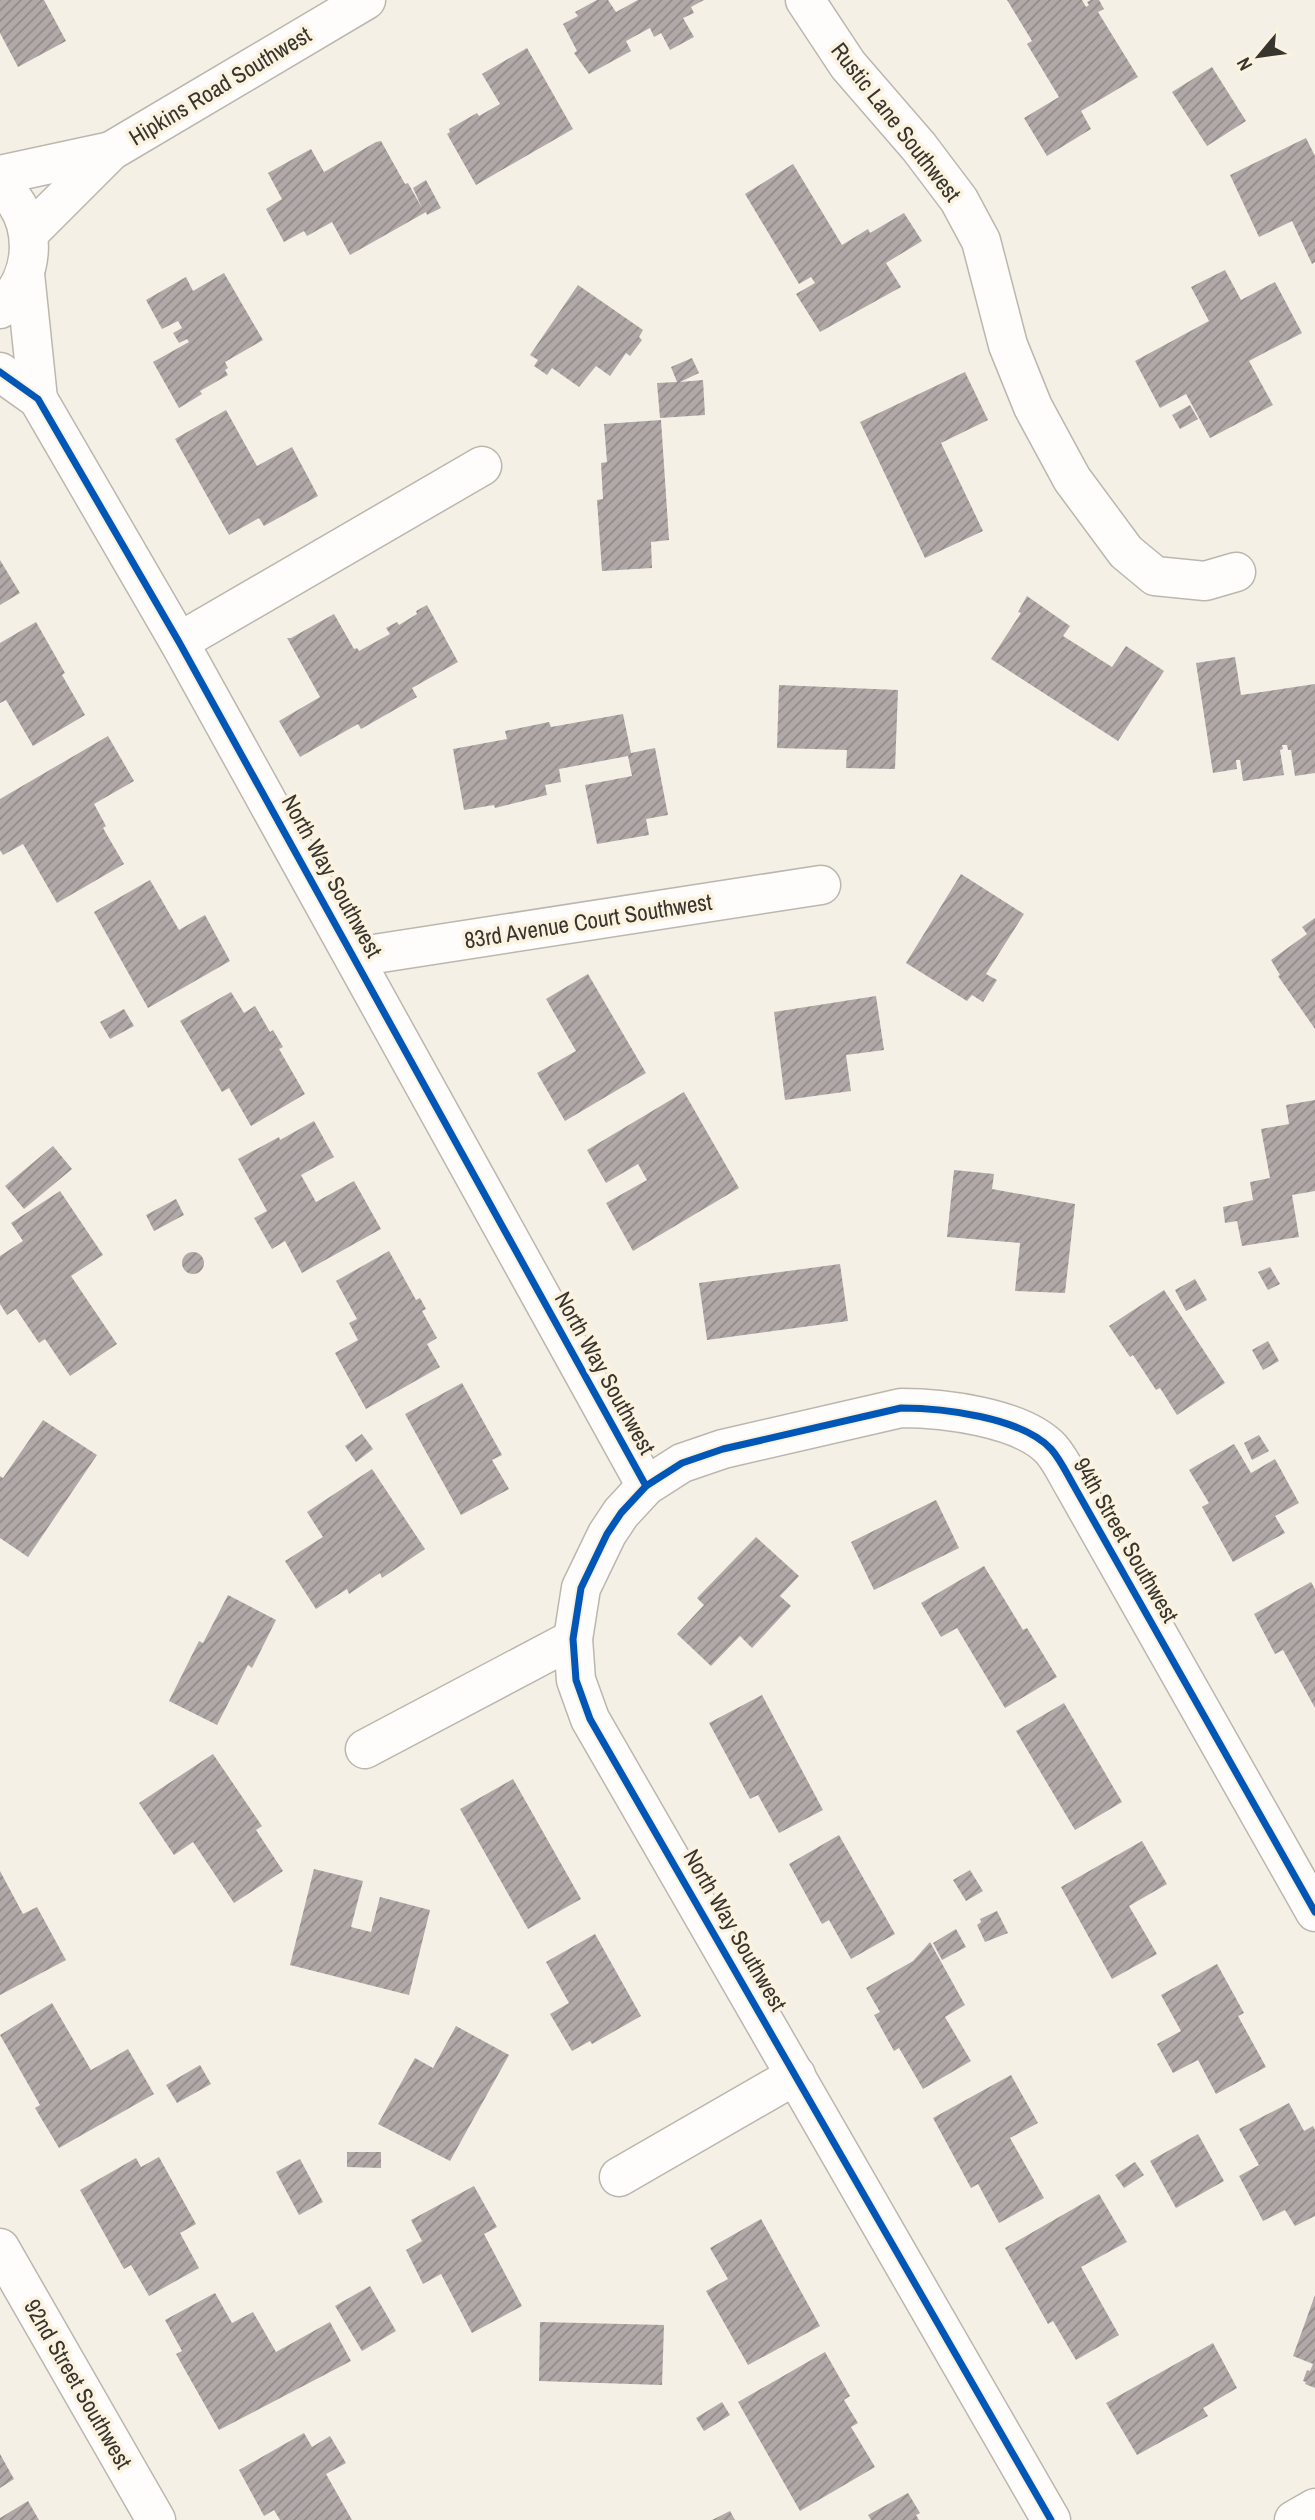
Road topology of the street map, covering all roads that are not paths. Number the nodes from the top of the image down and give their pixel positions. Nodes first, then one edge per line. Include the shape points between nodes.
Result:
1 (366, 0) edge
2 (805, 0) edge
3 (111, 151) junction
4 (0, 175) edge
5 (0, 185) edge
6 (29, 233) junction
7 (25, 274) junction
8 (0, 309) edge
9 (0, 372) edge
10 (38, 399) junction
11 (482, 466) dead end
12 (1237, 572) dead end
13 (179, 642) junction
14 (821, 885) dead end
15 (355, 957) junction
16 (646, 1486) junction
17 (573, 1639) junction
18 (365, 1749) dead end
19 (1315, 1912) edge
20 (796, 2075) junction
21 (619, 2177) dead end
22 (0, 2248) edge
23 (1315, 2508) edge
24 (156, 2520) edge
25 (1051, 2520) edge
26 (1294, 2520) edge

1 - 3 street, Hipkins Road Southwest
2 - 12 street, Rustic Lane Southwest via 848,65 959,200 981,241 1007,345 1032,407 1072,479 1126,552 1155,576 1205,581
3 - 4 street, Hipkins Road Southwest
3 - 6 street, Hipkins Road Southwest
5 - 6 street via 22,211
6 - 7 street
7 - 8 street via 12,299
7 - 10 street, North Way Southwest
9 - 10 street, North Way Southwest
10 - 13 street, North Way Southwest
11 - 13 street
13 - 15 street, North Way Southwest
14 - 15 street, 83rd Avenue Court Southwest
15 - 16 street, North Way Southwest
16 - 17 street, North Way Southwest via 607,1534 581,1588
16 - 19 street, 94th Street Southwest via 682,1463 723,1449 901,1409 930,1408 1024,1430 1050,1448 1074,1486
17 - 18 street
17 - 20 street, North Way Southwest via 576,1680 590,1719
20 - 21 street
20 - 25 street, North Way Southwest
22 - 24 street, 92nd Street Southwest
23 - 26 street

